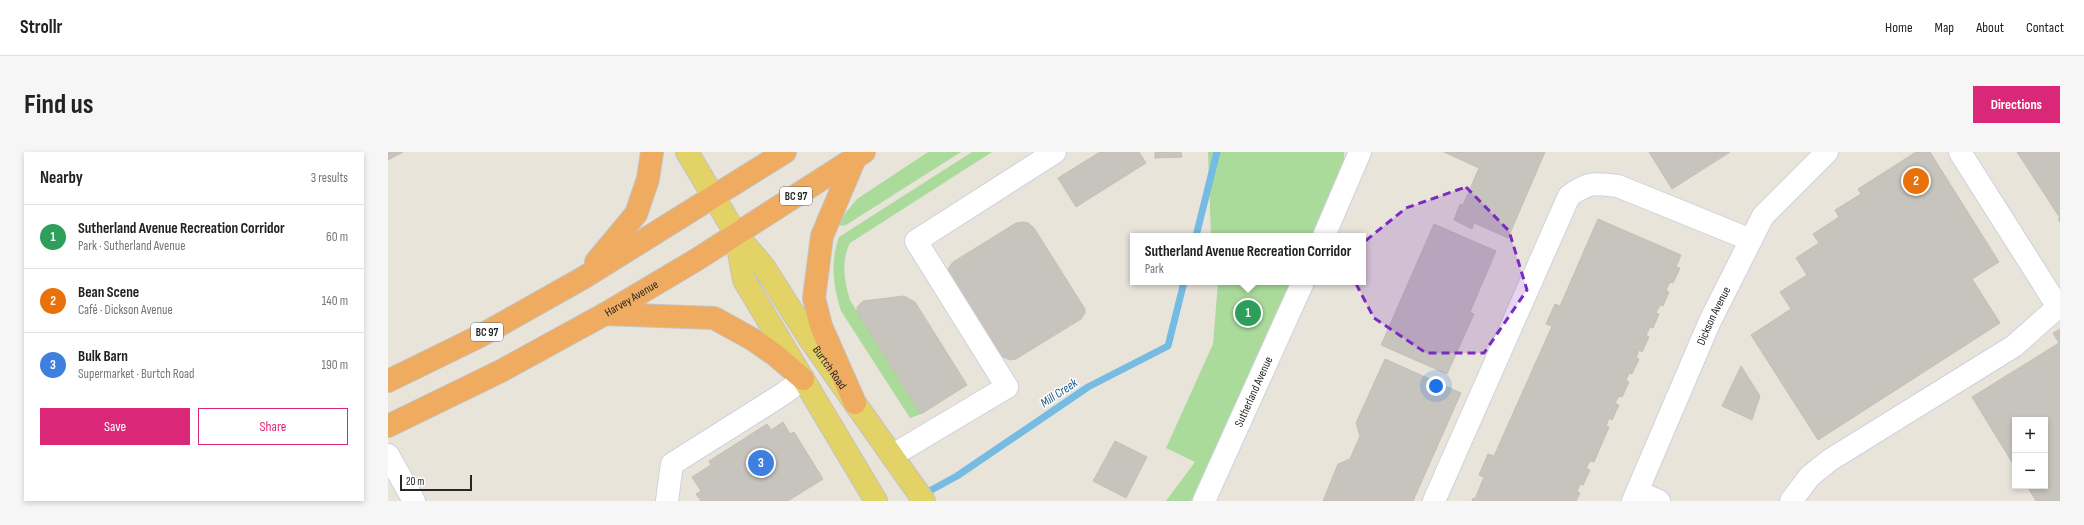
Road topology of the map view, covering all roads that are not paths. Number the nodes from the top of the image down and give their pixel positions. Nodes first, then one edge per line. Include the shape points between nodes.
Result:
1 (652, 152) edge
2 (687, 152) edge
3 (785, 152) edge
4 (1055, 152) edge
5 (1360, 152) edge
6 (1827, 152) edge
7 (1960, 152) edge
8 (859, 155) edge
9 (713, 198) junction
10 (1325, 233) edge
11 (736, 234) junction
12 (1751, 240) junction
13 (583, 278) junction
14 (1302, 285) edge
15 (2059, 306) edge
16 (605, 314) junction
17 (803, 379) junction
18 (388, 381) edge
19 (855, 403) junction
20 (388, 426) edge
21 (388, 455) edge
22 (893, 456) junction
23 (1636, 496) edge
24 (414, 501) edge
25 (668, 501) edge
26 (876, 501) edge
27 (924, 501) edge
28 (1204, 501) edge
29 (1434, 501) edge
30 (1659, 501) edge
31 (1791, 501) edge

1 - 13 highway via 648,179 636,214
2 - 9 main road, Burtch Road
3 - 9 highway, BC 97
4 - 22 street via 916,241 1007,388
5 - 10 street
6 - 12 street, Dickson Avenue via 1763,216
7 - 15 street
8 - 11 highway, Harvey Avenue / BC 97
8 - 19 highway via 822,236 814,298 821,326
9 - 11 main road, Burtch Road
9 - 13 highway, BC 97
11 - 16 highway, Harvey Avenue / BC 97
11 - 17 main road, Burtch Road via 744,280
11 - 19 main road, Burtch Road via 764,267 787,305
12 - 23 street, Dickson Avenue via 1710,321
12 - 29 street via 1618,186 1595,183 1578,189 1569,196
13 - 18 highway, BC 97 via 480,336
14 - 28 street, Sutherland Avenue
15 - 31 street via 2014,346 1830,460 1810,476
16 - 17 highway via 714,318 769,351
16 - 20 highway, Harvey Avenue / BC 97 via 501,371
17 - 25 street via 672,464
17 - 26 main road, Burtch Road
19 - 22 main road, Burtch Road
21 - 24 street
22 - 27 main road, Burtch Road
23 - 30 street

